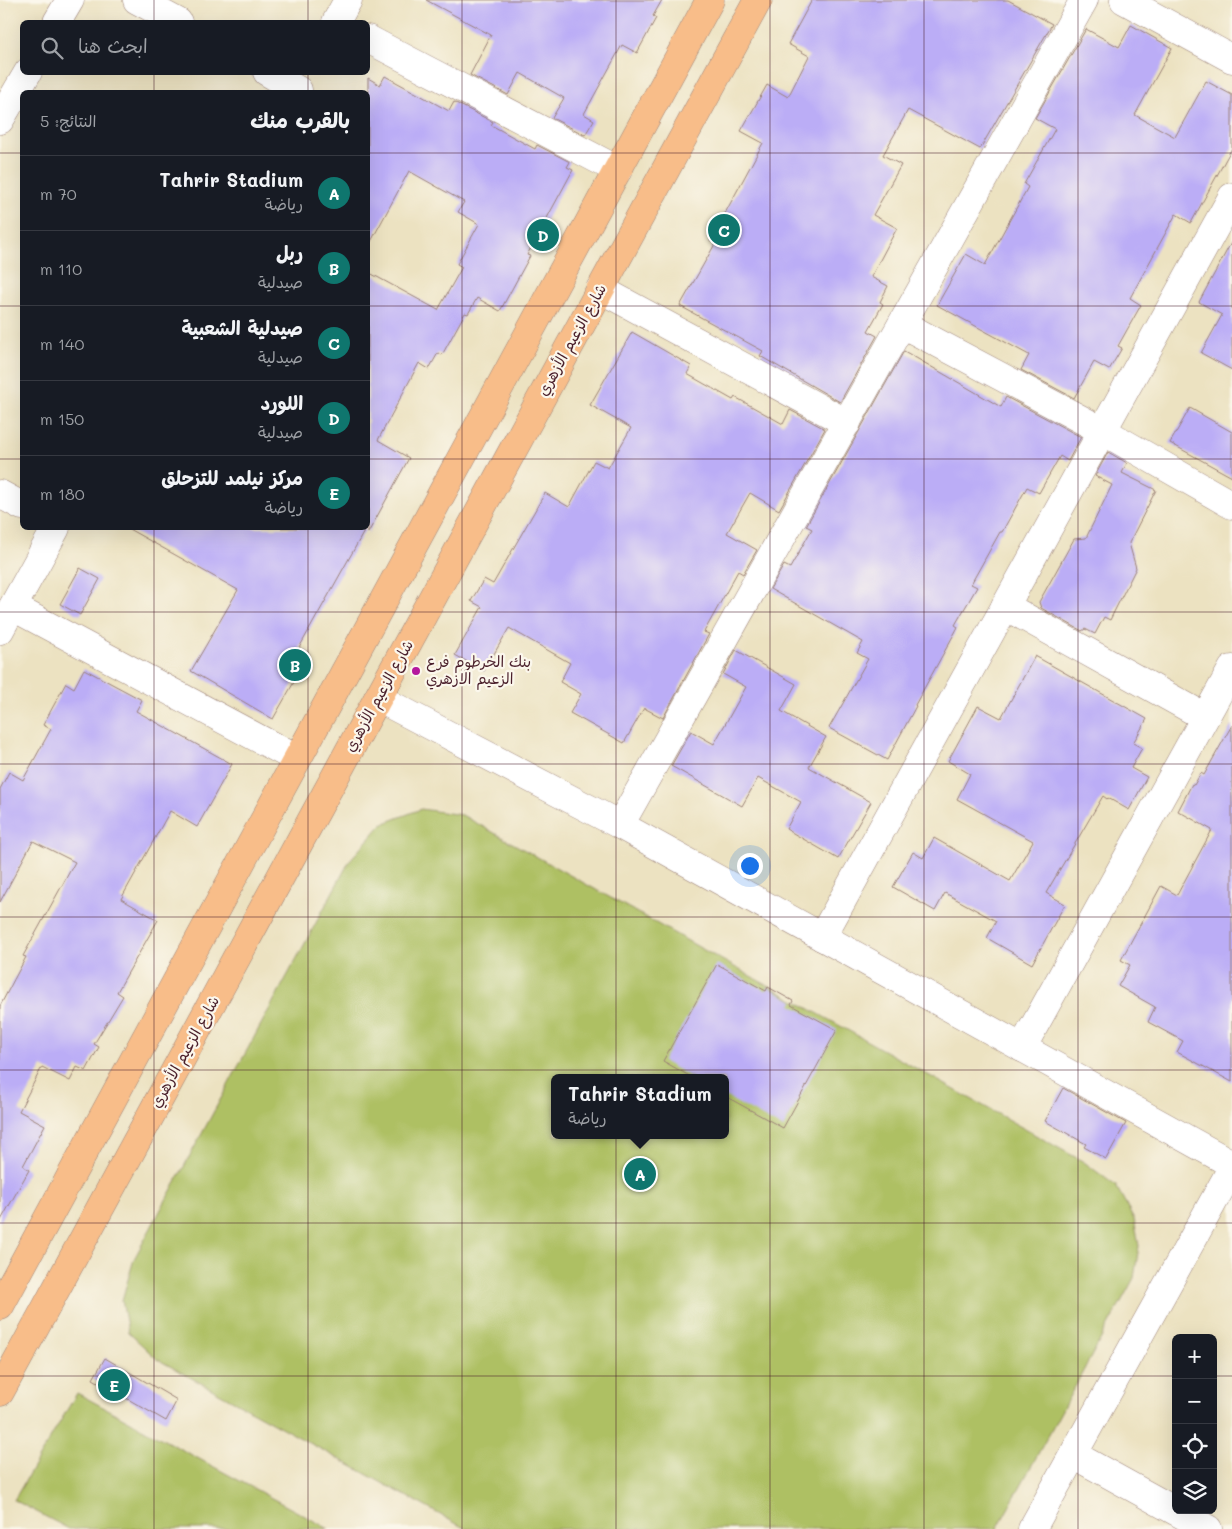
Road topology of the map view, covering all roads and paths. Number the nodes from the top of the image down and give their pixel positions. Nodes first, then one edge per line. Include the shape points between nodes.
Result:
1 (70, 0) edge
2 (137, 0) edge
3 (348, 0) edge
4 (710, 0) edge
5 (758, 0) edge
6 (1084, 0) edge
7 (1124, 0) edge
8 (58, 20) edge
9 (174, 20) edge
10 (337, 20) edge
11 (370, 39) edge
12 (1232, 59) edge
13 (26, 75) edge
14 (275, 75) edge
15 (301, 85) edge
16 (0, 120) edge
17 (618, 170) junction
18 (1232, 197) edge
19 (600, 289) junction
20 (902, 324) junction
21 (847, 423) junction
22 (1103, 431) junction
23 (0, 494) edge
24 (20, 505) edge
25 (1232, 505) edge
26 (55, 530) edge
27 (1004, 606) junction
28 (6, 618) edge
29 (1232, 668) edge
30 (378, 698) junction
31 (1205, 717) junction
32 (297, 759) junction
33 (620, 826) junction
34 (822, 937) junction
35 (1022, 1048) junction
36 (1232, 1164) edge
37 (1232, 1168) edge
38 (1222, 1209) edge
39 (0, 1306) edge
40 (0, 1392) edge
41 (1074, 1455) junction
42 (1032, 1529) edge
43 (1208, 1529) edge

1 - 8 street
2 - 9 street
3 - 10 street
4 - 17 main road
5 - 19 main road, شارع الزعيم الأزهري
6 - 20 street
7 - 12 street
11 - 17 street
13 - 16 street
14 - 15 street
17 - 32 main road
18 - 22 street
19 - 21 street
19 - 30 main road, شارع الزعيم الأزهري
20 - 21 street
20 - 22 street
21 - 33 street
22 - 25 street
22 - 27 street
23 - 24 street
26 - 28 street
27 - 31 street
27 - 34 street
28 - 32 street
29 - 31 street
30 - 33 street
30 - 40 main road, شارع الزعيم الأزهري
31 - 35 street
32 - 39 main road
33 - 34 street
34 - 35 street
35 - 36 street
37 - 38 street
38 - 41 street
41 - 42 street
41 - 43 street

